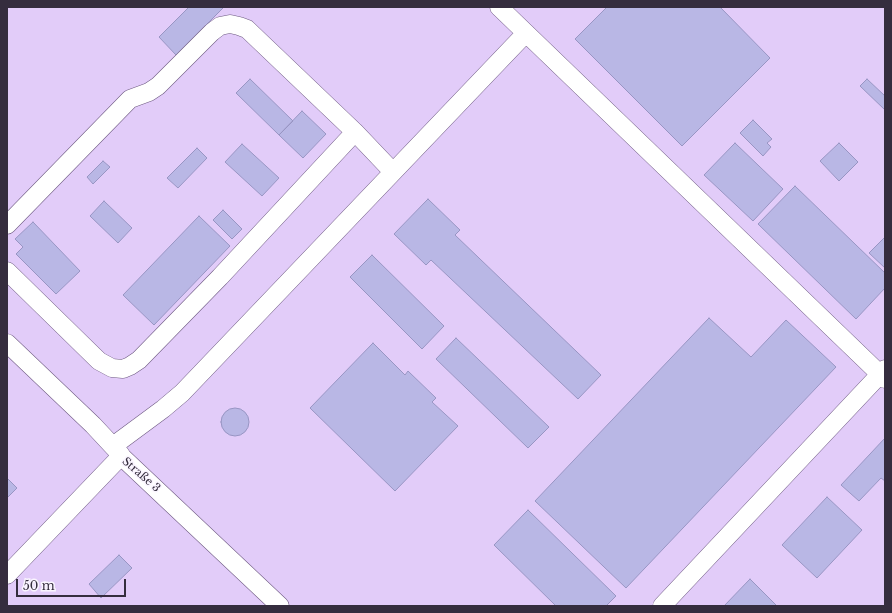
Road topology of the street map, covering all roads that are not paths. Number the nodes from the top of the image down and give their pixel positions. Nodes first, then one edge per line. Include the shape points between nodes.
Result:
1 (499, 7) edge
2 (526, 33) junction
3 (355, 132) junction
4 (393, 172) junction
5 (7, 225) edge
6 (7, 272) edge
7 (7, 343) edge
8 (883, 374) edge
9 (117, 451) junction
10 (7, 575) edge
11 (280, 606) edge
12 (662, 606) edge

1 - 2 lane
2 - 4 lane
2 - 8 lane
3 - 4 lane
3 - 5 lane via 247,29 230,24 220,26 158,86 130,99
3 - 6 lane via 220,277 139,360 130,366 122,369 112,368 99,361
4 - 9 lane via 182,393
7 - 9 lane
8 - 12 lane
9 - 10 lane, Straße 3
9 - 11 lane, Straße 3

